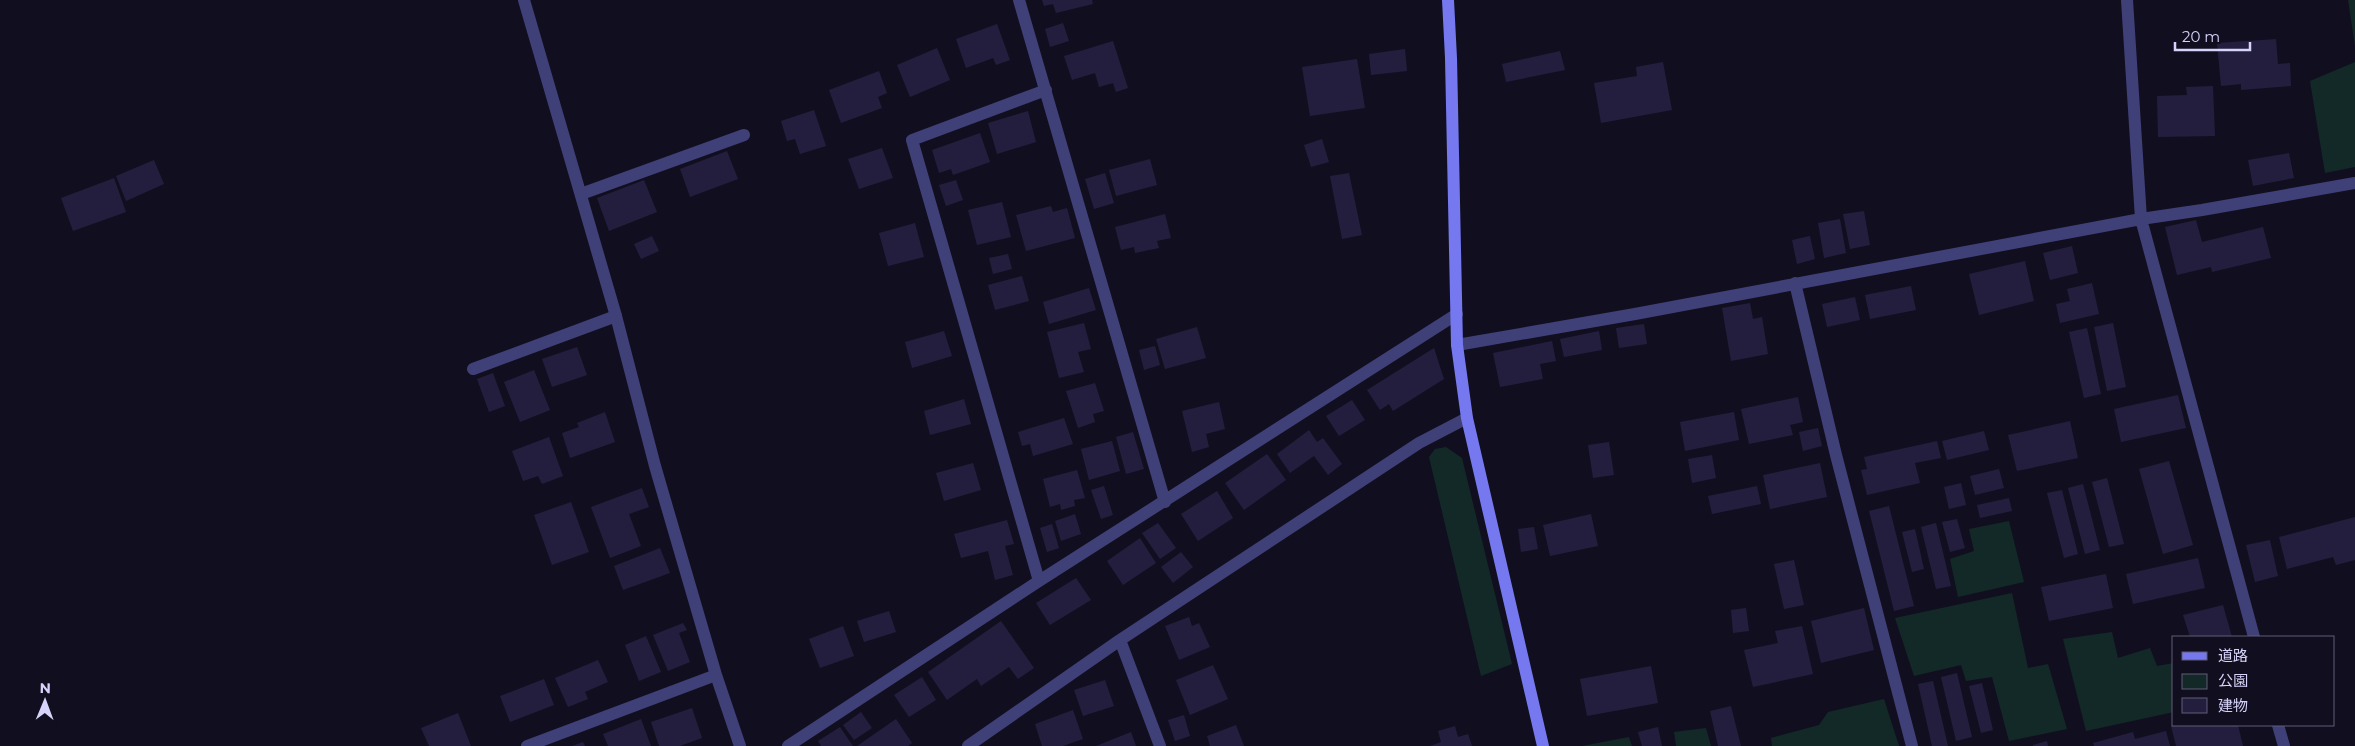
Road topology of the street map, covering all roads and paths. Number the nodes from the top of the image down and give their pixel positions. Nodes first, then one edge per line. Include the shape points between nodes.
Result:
1 (524, 0) edge
2 (1019, 0) edge
3 (1448, 0) edge
4 (2128, 0) edge
5 (1046, 90) junction
6 (744, 135) dead end
7 (2355, 182) edge
8 (581, 194) junction
9 (2140, 219) junction
10 (1795, 283) junction
11 (1456, 314) junction
12 (616, 316) junction
13 (1457, 345) junction
14 (473, 369) dead end
15 (1467, 418) junction
16 (1165, 502) junction
17 (1039, 581) junction
18 (2254, 636) edge
19 (1120, 640) junction
20 (716, 675) junction
21 (2278, 726) edge
22 (527, 746) edge
23 (740, 746) edge
24 (788, 746) edge
25 (968, 746) edge
26 (1160, 746) edge
27 (1543, 746) edge
28 (1912, 746) edge
29 (2284, 746) edge

1 - 8 street
2 - 5 street
3 - 11 street
4 - 9 street
5 - 16 street
5 - 17 street via 912,140
6 - 8 street
7 - 9 street
8 - 12 street
9 - 10 street
9 - 18 street
10 - 13 street
10 - 28 street
11 - 13 street
11 - 16 street
12 - 14 street
12 - 20 street via 655,466
13 - 15 street
15 - 19 street via 1419,443
15 - 27 street
16 - 17 street
17 - 24 street
19 - 25 street
19 - 26 street
20 - 22 street
20 - 23 street
21 - 29 street

